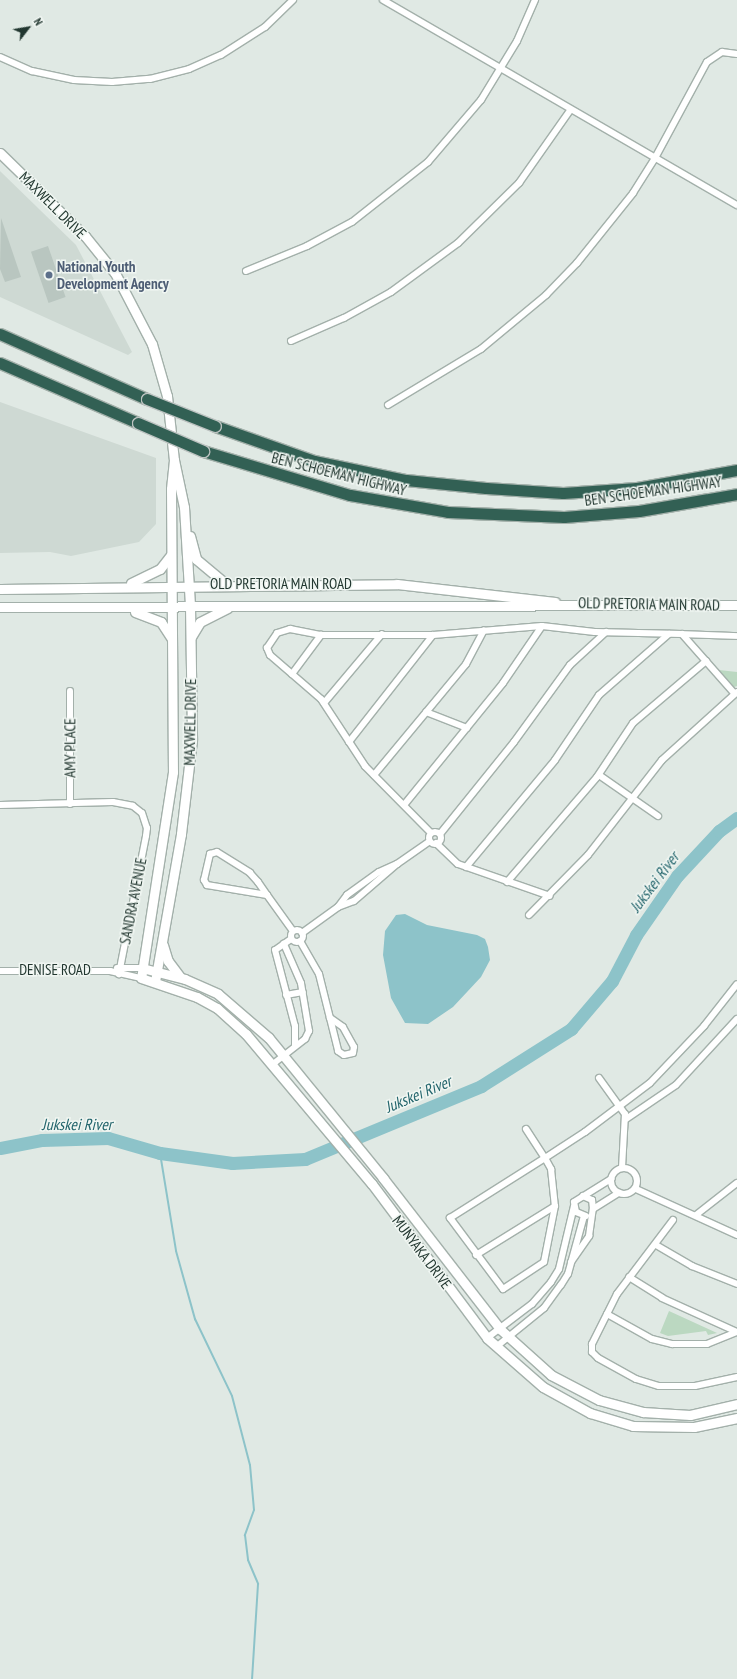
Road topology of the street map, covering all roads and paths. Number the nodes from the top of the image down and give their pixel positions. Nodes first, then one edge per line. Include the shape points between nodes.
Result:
1 (294, 0) edge
2 (383, 0) edge
3 (535, 0) edge
4 (737, 54) edge
5 (0, 57) edge
6 (502, 68) junction
7 (571, 109) junction
8 (0, 153) edge
9 (655, 158) junction
10 (737, 205) edge
11 (246, 271) dead end
12 (2, 335) edge
13 (291, 341) dead end
14 (0, 363) edge
15 (388, 405) dead end
16 (174, 460) junction
17 (737, 470) edge
18 (737, 494) edge
19 (184, 513) junction
20 (171, 555) junction
21 (226, 584) junction
22 (124, 585) junction
23 (172, 585) junction
24 (188, 585) junction
25 (0, 589) edge
26 (560, 603) junction
27 (737, 605) edge
28 (190, 606) junction
29 (233, 606) junction
30 (0, 607) edge
31 (173, 607) junction
32 (116, 608) junction
33 (542, 626) junction
34 (484, 630) junction
35 (606, 632) junction
36 (382, 634) junction
37 (669, 634) junction
38 (682, 634) junction
39 (321, 635) junction
40 (433, 635) junction
41 (737, 636) edge
42 (190, 638) junction
43 (174, 644) junction
44 (706, 661) junction
45 (292, 674) junction
46 (70, 691) dead end
47 (735, 693) edge
48 (324, 704) junction
49 (426, 712) junction
50 (467, 728) junction
51 (349, 742) junction
52 (599, 775) junction
53 (374, 776) junction
54 (633, 798) junction
55 (70, 804) junction
56 (0, 805) edge
57 (404, 805) junction
58 (658, 816) dead end
59 (431, 833) junction
60 (440, 834) junction
61 (433, 842) junction
62 (397, 864) junction
63 (466, 867) junction
64 (507, 882) junction
65 (267, 895) junction
66 (550, 896) junction
67 (338, 907) junction
68 (529, 915) dead end
69 (293, 931) junction
70 (302, 933) junction
71 (291, 939) junction
72 (162, 940) junction
73 (300, 942) junction
74 (284, 944) junction
75 (120, 967) junction
76 (142, 968) junction
77 (0, 970) edge
78 (157, 970) junction
79 (110, 971) junction
80 (119, 974) junction
81 (141, 978) junction
82 (181, 978) junction
83 (155, 982) junction
84 (737, 984) edge
85 (304, 992) junction
86 (286, 996) junction
87 (330, 1018) junction
88 (737, 1019) edge
89 (295, 1045) junction
90 (283, 1056) junction
91 (273, 1064) junction
92 (599, 1078) dead end
93 (620, 1105) junction
94 (626, 1119) junction
95 (526, 1129) dead end
96 (545, 1158) junction
97 (622, 1168) junction
98 (611, 1179) junction
99 (737, 1183) edge
100 (636, 1188) junction
101 (619, 1193) junction
102 (583, 1196) junction
103 (555, 1206) junction
104 (574, 1206) junction
105 (593, 1211) junction
106 (696, 1215) junction
107 (584, 1216) junction
108 (673, 1220) dead end
109 (737, 1235) edge
110 (656, 1245) junction
111 (476, 1255) junction
112 (570, 1263) junction
113 (629, 1277) junction
114 (737, 1284) edge
115 (607, 1314) junction
116 (500, 1329) junction
117 (737, 1332) edge
118 (488, 1338) junction
119 (508, 1338) junction
120 (496, 1347) junction
121 (737, 1377) edge
122 (737, 1404) edge
123 (737, 1418) edge

1 - 5 street via 265,27 221,55 189,69 150,79 112,82 74,80 32,71
2 - 6 street
3 - 6 street
4 - 9 street via 722,52 707,62
6 - 7 street
6 - 11 street via 450,139 393,193 328,235
7 - 9 street
7 - 13 street via 519,183 458,243 391,292 331,324
8 - 16 main road, MAXWELL DRIVE via 85,236 130,297 162,372 170,415
9 - 10 street
9 - 15 street via 618,213 541,299 481,349
12 - 17 highway, BEN SCHOEMAN HIGHWAY, bridge via 215,426 314,461 406,480 563,493 637,488
14 - 18 highway, BEN SCHOEMAN HIGHWAY, bridge via 204,451 350,495 448,512 564,517 639,511
16 - 19 main road, MAXWELL DRIVE via 183,492
16 - 20 main road, MAXWELL DRIVE via 171,489
19 - 21 main road via 196,559
19 - 24 main road, MAXWELL DRIVE
20 - 22 main road via 154,573
20 - 23 main road, MAXWELL DRIVE
21 - 24 main road, OLD PRETORIA MAIN ROAD
21 - 26 main road, OLD PRETORIA MAIN ROAD via 397,584 525,596
22 - 23 main road, OLD PRETORIA MAIN ROAD
22 - 25 main road, OLD PRETORIA MAIN ROAD
23 - 24 main road, OLD PRETORIA MAIN ROAD
23 - 31 main road, MAXWELL DRIVE
24 - 28 main road, MAXWELL DRIVE
26 - 27 main road, OLD PRETORIA MAIN ROAD
26 - 29 main road, OLD PRETORIA MAIN ROAD via 524,606
28 - 29 main road, OLD PRETORIA MAIN ROAD
28 - 31 main road, OLD PRETORIA MAIN ROAD
28 - 42 main road, MAXWELL DRIVE
29 - 42 main road via 200,622
30 - 32 main road, OLD PRETORIA MAIN ROAD
31 - 32 main road, OLD PRETORIA MAIN ROAD
31 - 43 main road, MAXWELL DRIVE
32 - 43 main road via 154,617 166,628
33 - 34 street
33 - 35 street
33 - 50 street
34 - 40 street
34 - 49 street via 466,664
35 - 37 street
35 - 60 street via 566,669 514,742
36 - 39 street
36 - 40 street
36 - 48 street
37 - 38 street
37 - 63 street via 600,695 555,760
38 - 41 street
38 - 44 street
39 - 45 street
39 - 45 street via 283,629 268,644 270,655
40 - 51 street
42 - 72 main road, MAXWELL DRIVE via 189,782
43 - 76 main road, MAXWELL DRIVE via 171,794
44 - 47 street
44 - 52 street via 632,723
45 - 48 street
46 - 55 street, AMY PLACE
47 - 54 street via 666,755
48 - 51 street
49 - 50 street
49 - 53 street
50 - 57 street
51 - 53 street
52 - 54 street
52 - 64 street
53 - 57 street
54 - 58 street
54 - 66 street
55 - 56 street
55 - 75 street, SANDRA AVENUE via 125,803 142,813 148,828
57 - 59 street
59 - 60 street
59 - 61 street
60 - 61 street via 440,841
61 - 62 street
61 - 63 street via 451,860
62 - 67 street via 383,879 357,899
62 - 67 street via 379,872 351,892
63 - 64 street
64 - 66 street
65 - 65 street via 207,885 204,880 210,854 217,852 250,873
65 - 69 street
66 - 68 street
67 - 70 street
69 - 70 street
69 - 71 street
70 - 73 street
71 - 73 street
71 - 74 street
72 - 78 main road, MAXWELL DRIVE
72 - 82 main road via 168,961
73 - 87 street via 316,967
74 - 85 street
74 - 86 street via 275,950
75 - 76 street, DENISE ROAD
75 - 79 street, DENISE ROAD
75 - 80 street, SANDRA AVENUE
76 - 78 main road, MUNYAKA DRIVE
76 - 81 main road, MAXWELL DRIVE
77 - 79 street, DENISE ROAD
78 - 82 main road, MUNYAKA DRIVE
78 - 83 main road, MAXWELL DRIVE
79 - 80 street, DENISE ROAD
80 - 81 street, DENISE ROAD
81 - 83 main road, MUNYAKA DRIVE
82 - 90 main road, MUNYAKA DRIVE via 231,1003
83 - 91 main road, MUNYAKA DRIVE via 217,1008 246,1034
84 - 93 street via 704,1026 650,1083
85 - 86 street
85 - 89 street via 309,1031
86 - 89 street via 296,1033
87 - 87 street via 339,1052 344,1055 353,1053 354,1047 343,1027
88 - 94 street via 676,1085
89 - 90 street
90 - 91 street
90 - 116 main road, MUNYAKA DRIVE via 383,1178
91 - 118 main road, MUNYAKA DRIVE via 372,1184
92 - 93 street
93 - 94 street
93 - 96 street
94 - 97 street
95 - 96 street
96 - 103 street via 551,1169
96 - 111 street via 450,1218
97 - 98 street via 615,1171
97 - 100 street via 634,1172
98 - 101 street via 613,1187
98 - 102 street
99 - 106 street
100 - 101 street via 628,1193
100 - 106 street
101 - 105 street
102 - 104 street
102 - 105 street via 592,1200
103 - 111 street
103 - 111 street via 544,1262 503,1289
104 - 107 street via 576,1212
104 - 116 street via 559,1269 542,1294
105 - 107 street
105 - 112 street via 589,1236
106 - 109 street
107 - 112 street
108 - 110 street
110 - 113 street
110 - 114 street via 692,1266
112 - 119 street via 568,1274 554,1296
113 - 115 street
113 - 117 street via 662,1298
115 - 117 street via 652,1339 672,1344 707,1344
115 - 121 street via 592,1344 592,1352 636,1379 680,1387
116 - 118 street
116 - 119 main road, MUNYAKA DRIVE
118 - 120 main road, MUNYAKA DRIVE
119 - 120 street
119 - 122 main road, MUNYAKA DRIVE via 551,1375 575,1390 620,1407 690,1415
120 - 123 main road, MUNYAKA DRIVE via 525,1374 566,1403 612,1421 677,1428

